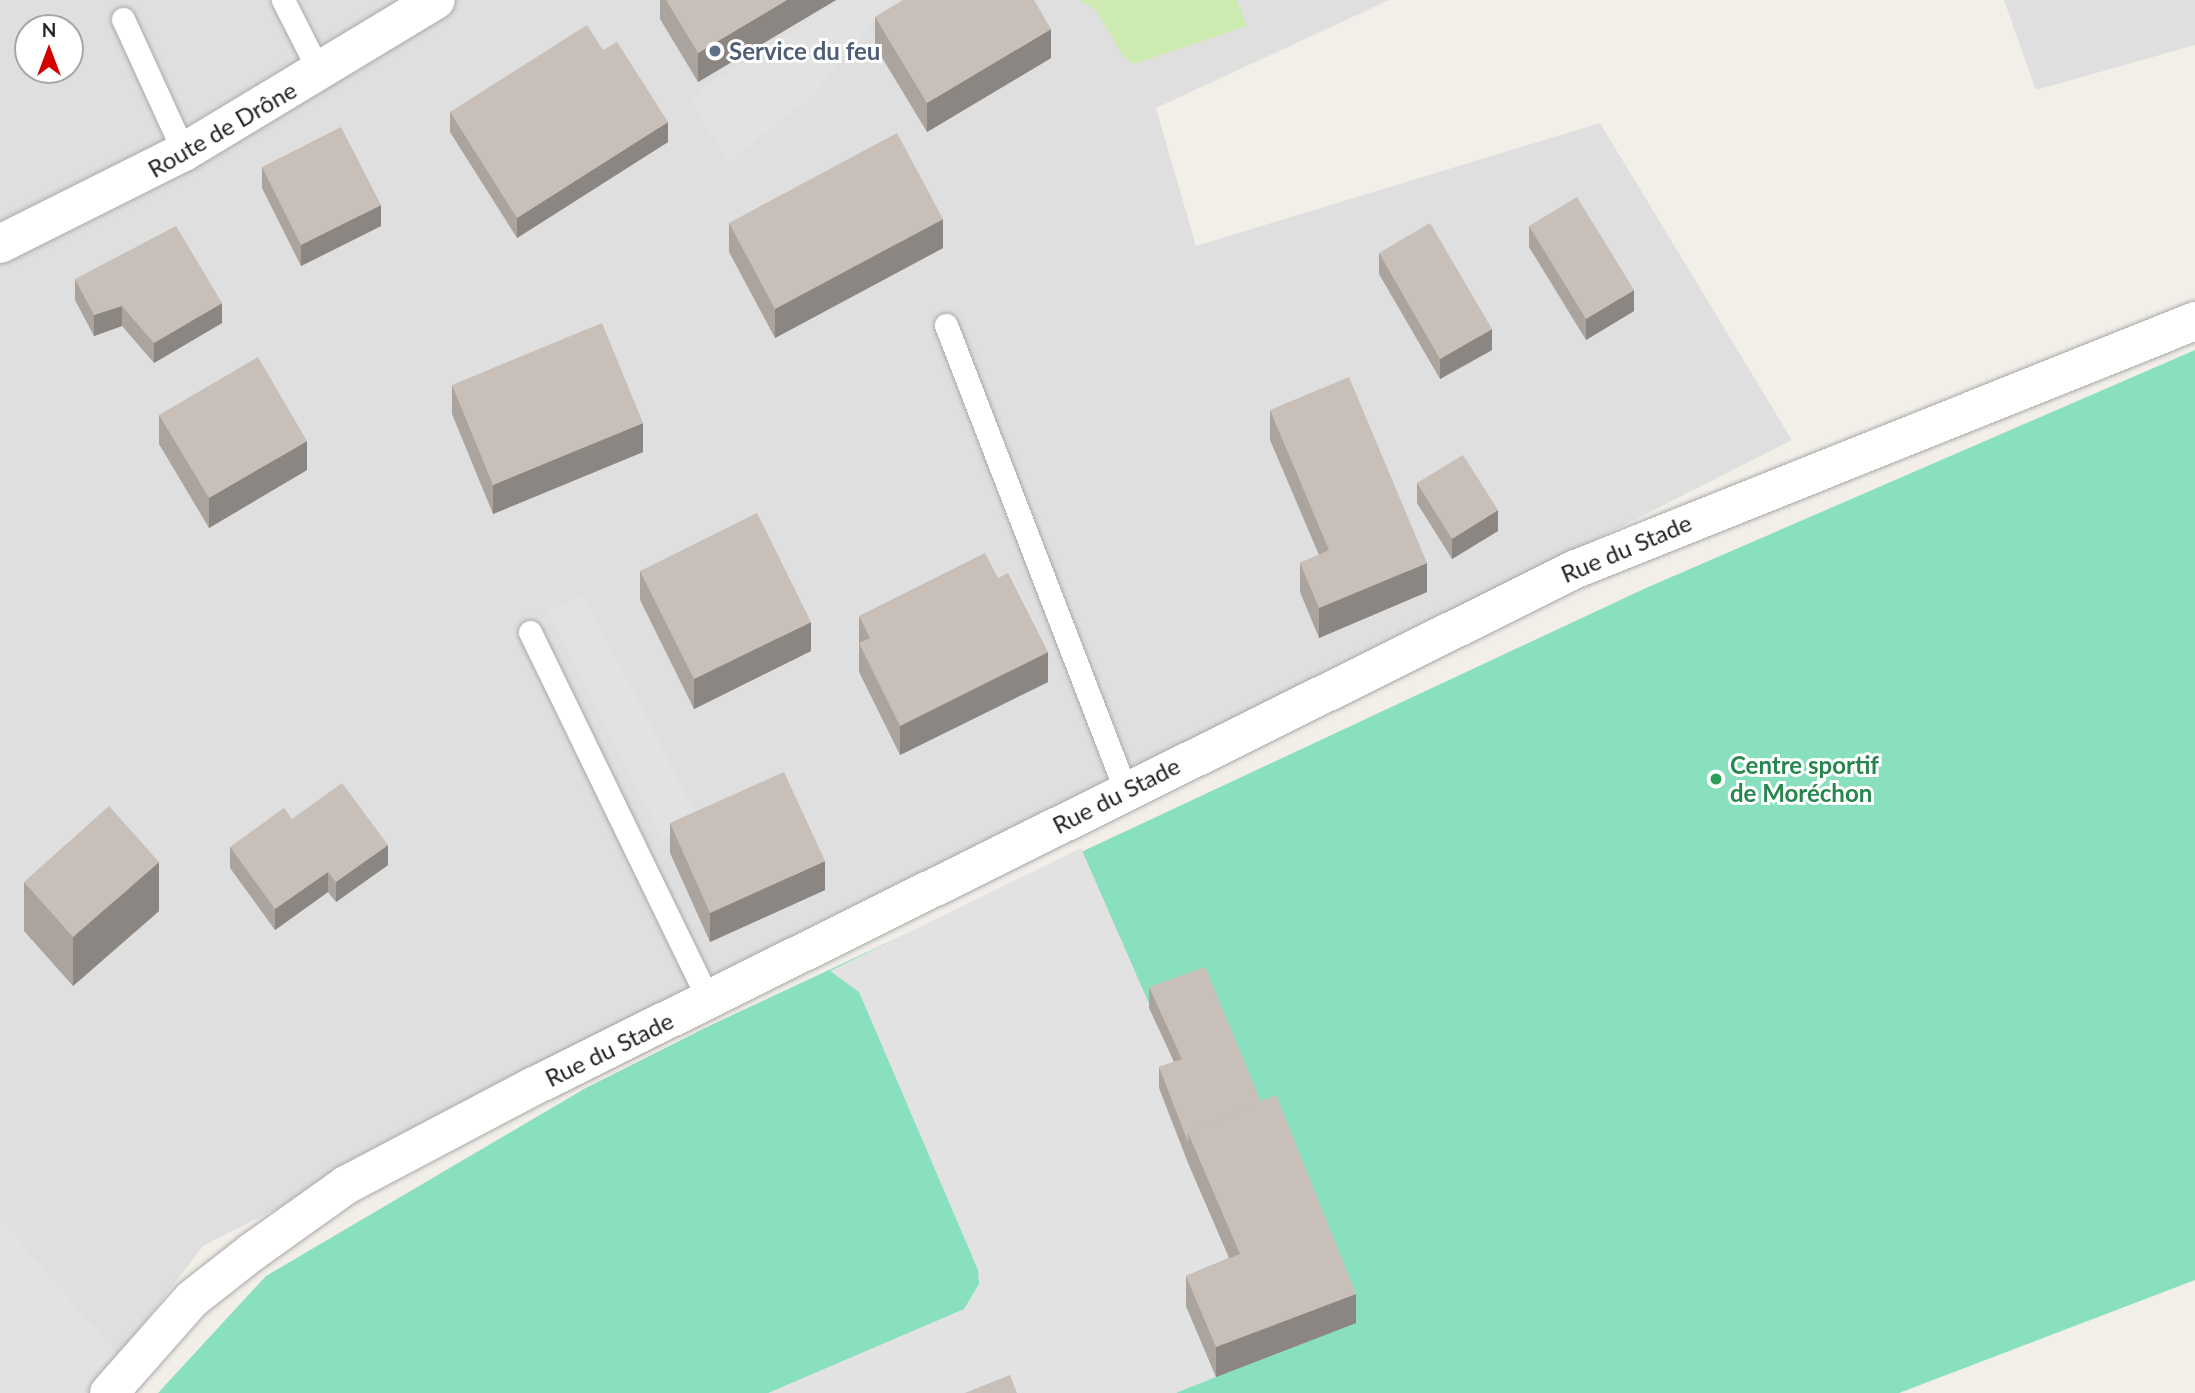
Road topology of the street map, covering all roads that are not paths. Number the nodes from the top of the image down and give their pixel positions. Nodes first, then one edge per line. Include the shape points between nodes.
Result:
1 (283, 0) edge
2 (436, 0) edge
3 (123, 19) dead end
4 (319, 71) junction
5 (184, 152) junction
6 (0, 244) edge
7 (2195, 321) edge
8 (946, 325) dead end
9 (530, 632) dead end
10 (1125, 790) junction
11 (709, 1000) junction
12 (109, 1393) edge

1 - 4 lane
2 - 4 street, Route de Drône
3 - 5 lane
4 - 5 street, Route de Drône
5 - 6 street, Route de Drône
7 - 10 street, Rue du Stade via 1576,569
8 - 10 lane
9 - 11 lane
10 - 11 street, Rue du Stade
11 - 12 street, Rue du Stade via 346,1185 192,1299

